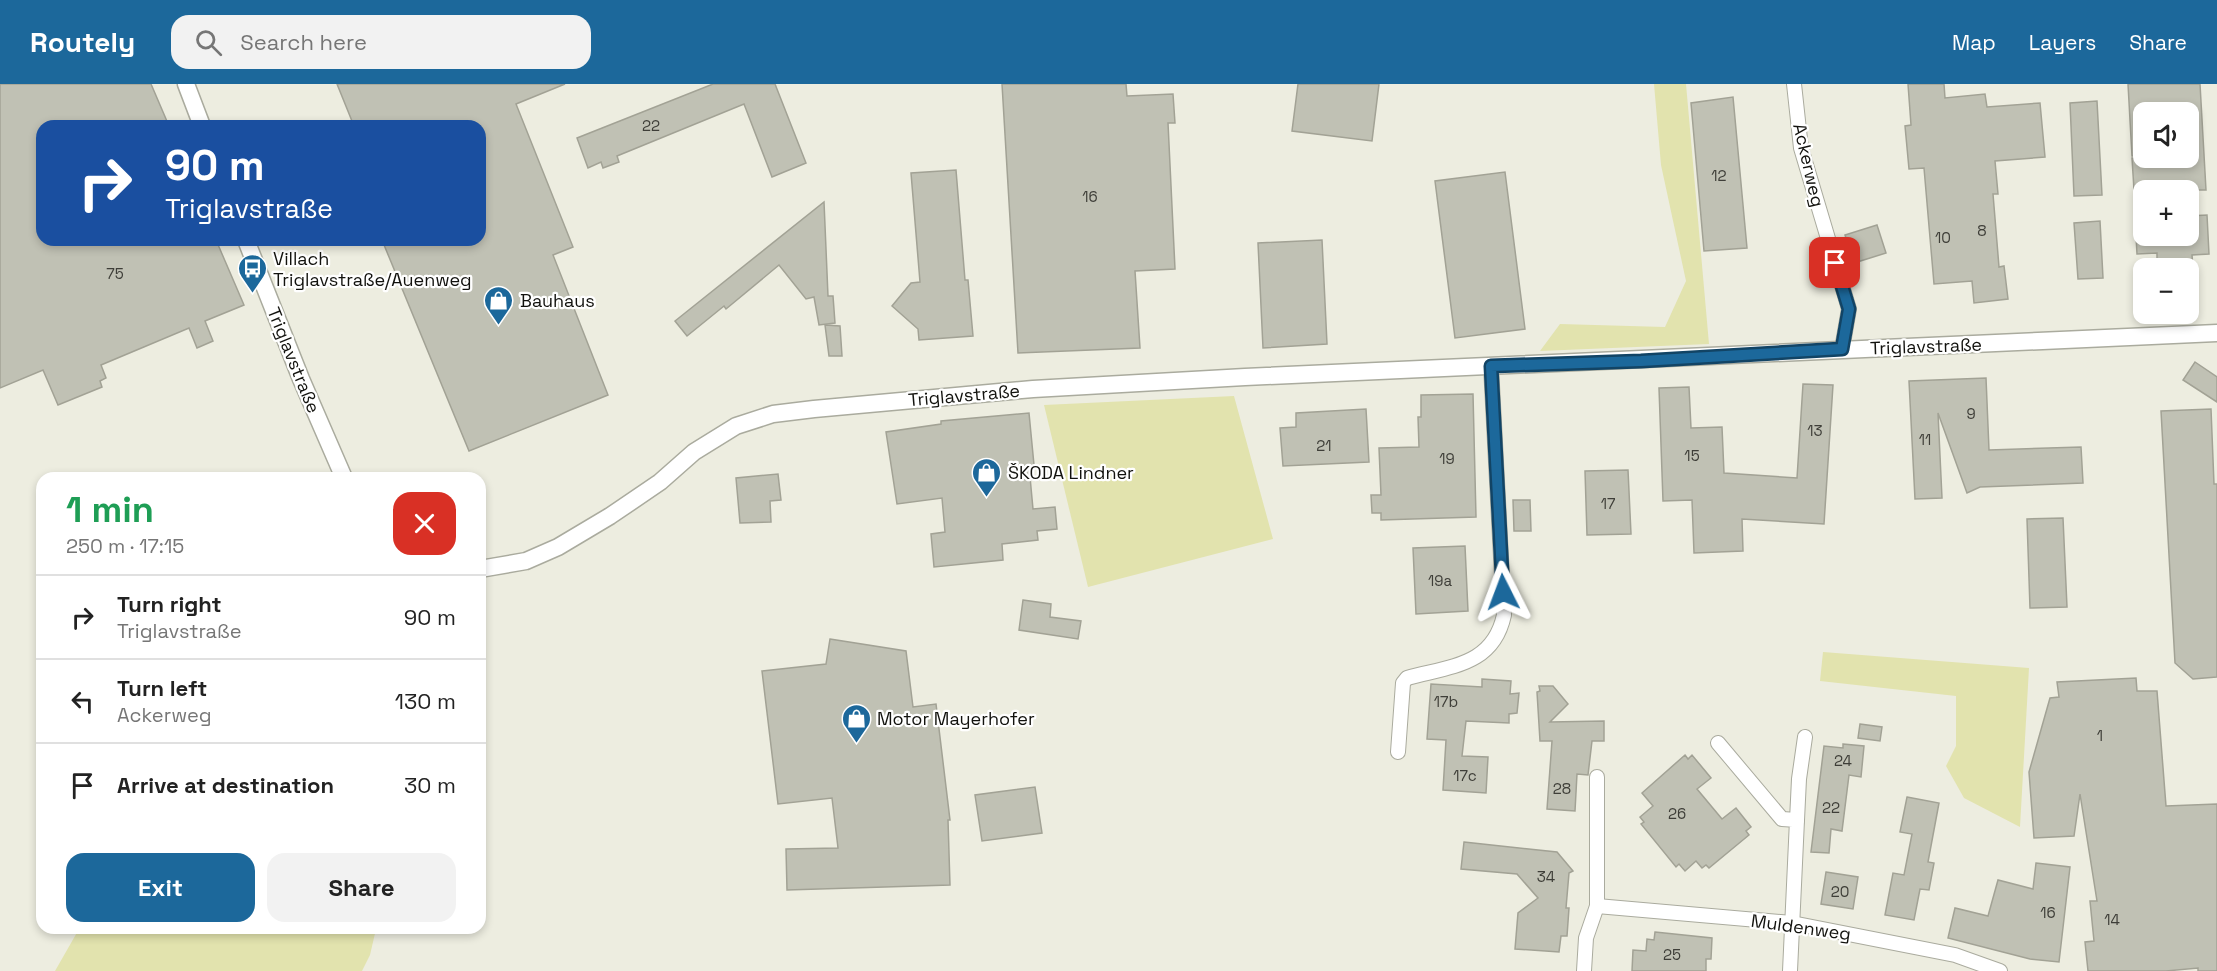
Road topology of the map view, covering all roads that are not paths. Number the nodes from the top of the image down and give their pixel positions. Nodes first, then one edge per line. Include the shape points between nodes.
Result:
1 (186, 84) edge
2 (1794, 84) edge
3 (200, 120) edge
4 (248, 246) edge
5 (2217, 333) edge
6 (1842, 349) junction
7 (1491, 366) junction
8 (341, 472) edge
9 (486, 568) edge
10 (1805, 737) dead end
11 (1718, 743) dead end
12 (1398, 752) dead end
13 (1598, 777) dead end
14 (1797, 820) junction
15 (1597, 906) junction
16 (1791, 923) junction
17 (1584, 971) edge
18 (1790, 971) edge
19 (2000, 971) edge

1 - 3 street
2 - 6 street, Ackerweg via 1801,148 1849,309
4 - 8 street, Triglavstraße
5 - 6 street, Triglavstraße
6 - 7 street, Triglavstraße
7 - 9 street, Triglavstraße via 1033,389 773,414 719,435 660,482 558,547 526,561
7 - 12 street via 1504,615 1501,628 1486,651 1469,661 1407,678 1403,683
10 - 14 street
11 - 14 street via 1782,819
13 - 15 street
14 - 16 street
15 - 16 street, Muldenweg
15 - 17 street via 1586,938
16 - 18 street
16 - 19 street, Muldenweg via 1954,955

